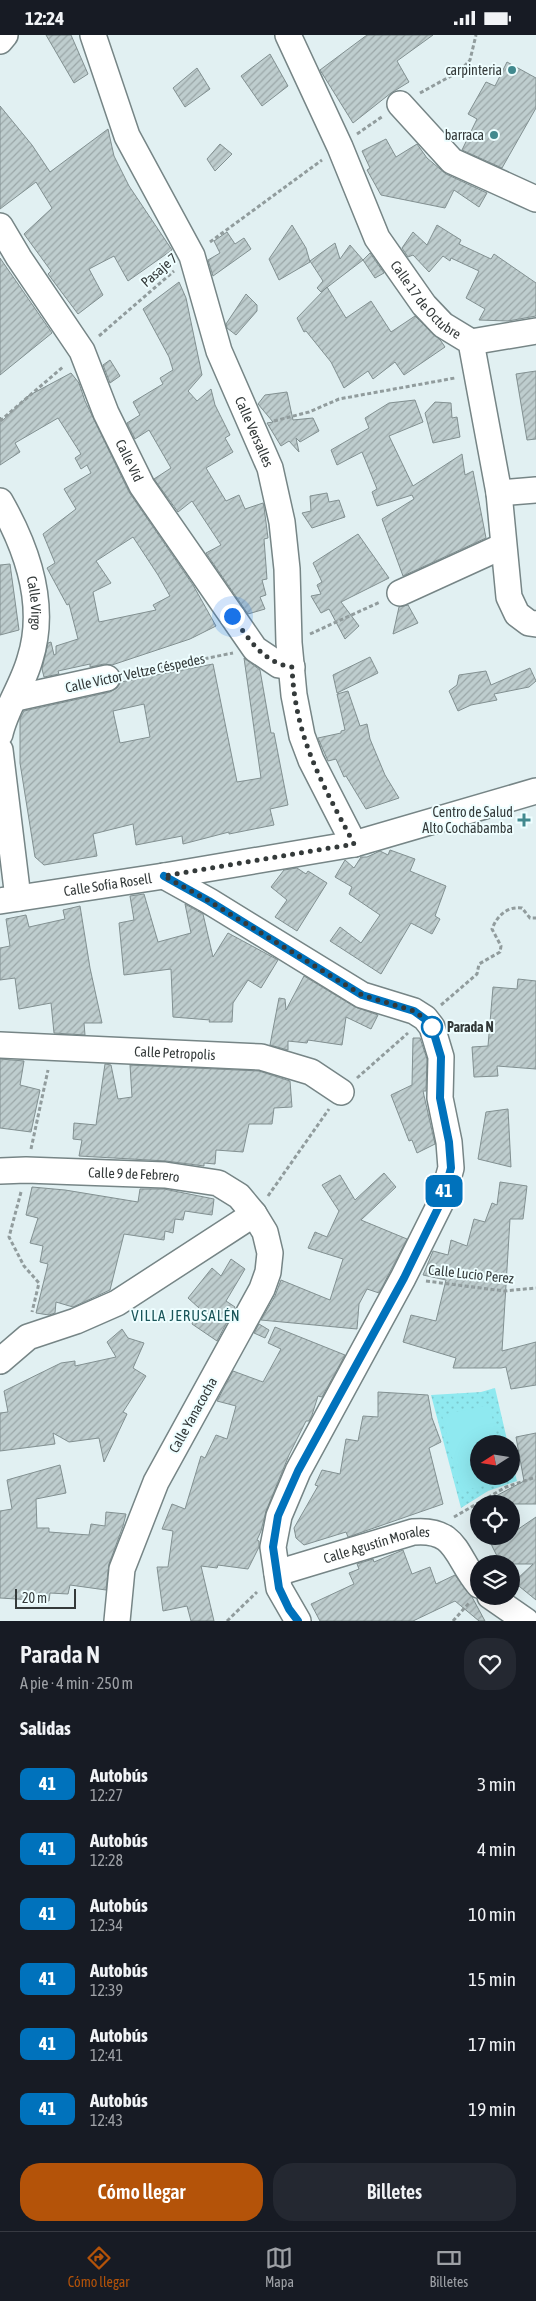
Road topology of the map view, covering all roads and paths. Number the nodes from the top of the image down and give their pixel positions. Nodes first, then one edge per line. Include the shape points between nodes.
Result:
1 (6, 35) edge
2 (93, 35) edge
3 (288, 35) edge
4 (0, 41) edge
5 (400, 104) dead end
6 (340, 147) junction
7 (536, 199) edge
8 (0, 226) edge
9 (192, 256) junction
10 (532, 329) edge
11 (471, 342) junction
12 (82, 351) junction
13 (477, 375) junction
14 (0, 421) edge
15 (253, 431) junction
16 (536, 490) edge
17 (499, 493) junction
18 (0, 501) edge
19 (503, 546) junction
20 (400, 593) joint
21 (536, 624) edge
22 (289, 643) junction
23 (255, 649) junction
24 (292, 667) junction
25 (107, 678) joint
26 (16, 698) junction
27 (0, 734) edge
28 (0, 749) edge
29 (536, 791) edge
30 (354, 844) junction
31 (164, 876) junction
32 (9, 899) edge
33 (536, 918) edge
34 (425, 1019) junction
35 (0, 1045) edge
36 (341, 1092) junction
37 (0, 1171) edge
38 (254, 1214) junction
39 (404, 1278) junction
40 (536, 1288) edge
41 (28, 1337) junction
42 (0, 1343) edge
43 (0, 1361) edge
44 (536, 1477) edge
45 (431, 1530) junction
46 (277, 1573) junction
47 (470, 1577) edge
48 (470, 1603) edge
49 (500, 1605) edge
50 (117, 1621) edge
51 (227, 1621) edge
52 (298, 1621) edge
53 (452, 1621) edge
54 (526, 1621) edge

1 - 4 street
2 - 9 street, Calle Versalles via 127,136
3 - 6 street, Calle 17 de Octubre
5 - 7 street via 452,161
6 - 9 path, Pasaje 7
6 - 11 street, Calle 17 de Octubre via 377,238 424,305 444,325
8 - 12 street, Calle Vid
9 - 12 path, Pasaje 7
9 - 15 street, Calle Versalles via 219,351
10 - 11 street
11 - 13 street, Calle 17 de Octubre
12 - 14 path, Pasaje 7
12 - 23 street, Calle Vid via 106,413 142,486
13 - 15 path via 339,399 310,412 266,423
13 - 17 street, Calle 17 de Octubre
15 - 22 street, Calle Versalles via 270,468 282,522 288,577
16 - 17 street
17 - 19 street, Calle 17 de Octubre
18 - 26 street, Calle Virgo via 28,563 37,601 35,636
19 - 20 street
19 - 21 street, Calle 17 de Octubre via 509,597 517,614
20 - 22 path
22 - 24 street, Calle Versalles
23 - 24 street, Calle Vid via 279,665
23 - 25 path, Calle Víctor Veltze Céspedes
24 - 30 street, Calle Versalles via 302,736
25 - 26 street, Calle Víctor Veltze Céspedes
26 - 27 street, Calle Virgo via 2,723
28 - 32 street
29 - 30 street, Calle Sofía Rosell
30 - 31 street, Calle Sofía Rosell
31 - 32 street, Calle Sofía Rosell
31 - 34 street via 362,995 414,1011
33 - 34 path via 530,917 522,908 505,911 492,929 501,946 500,952 479,964 477,974
34 - 36 path
34 - 39 street via 432,1027 441,1057 440,1098 451,1168 442,1200
35 - 36 street, Calle Petropolis via 261,1057 311,1072
36 - 38 path
37 - 38 street, Calle 9 de Febrero via 165,1175 218,1183 239,1196
38 - 41 street via 117,1303
38 - 50 street, Calle Yanacocha via 265,1232 270,1253 268,1272 262,1289 156,1482 122,1569
39 - 40 path, Calle Lucio Perez via 504,1291
39 - 46 street via 298,1471 278,1516 273,1547
41 - 42 street
41 - 43 street
44 - 45 path, Calle Agustín Morales via 506,1487
45 - 46 street, Calle Agustín Morales via 413,1532
45 - 47 street via 445,1537
46 - 51 path
46 - 52 street via 279,1588
48 - 53 path
49 - 54 street

